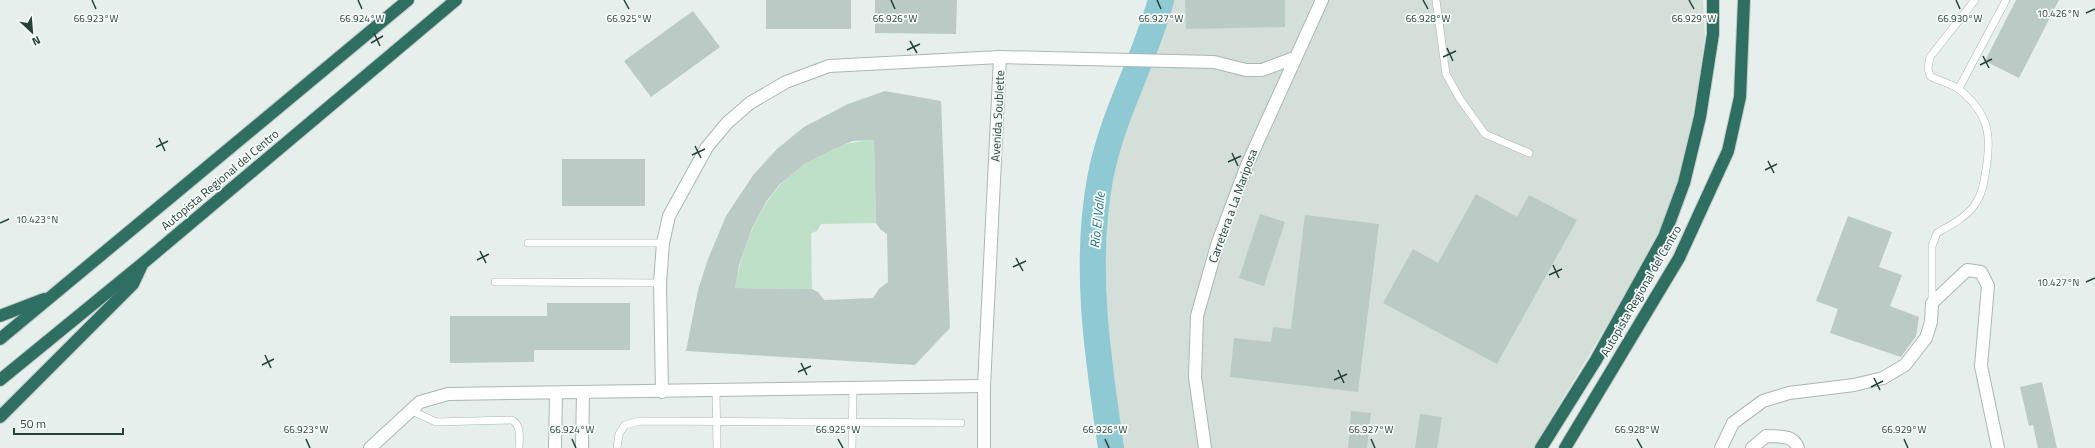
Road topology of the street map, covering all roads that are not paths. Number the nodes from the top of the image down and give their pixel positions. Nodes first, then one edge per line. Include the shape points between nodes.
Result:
1 (408, 0) edge
2 (456, 0) edge
3 (1322, 0) edge
4 (1436, 0) edge
5 (1713, 0) edge
6 (1744, 0) edge
7 (1975, 0) edge
8 (2006, 0) edge
9 (1000, 57) junction
10 (1294, 58) junction
11 (1959, 88) junction
12 (1529, 153) dead end
13 (528, 242) dead end
14 (663, 243) junction
15 (142, 264) junction
16 (495, 282) dead end
17 (660, 283) junction
18 (54, 295) junction
19 (1932, 303) junction
20 (0, 316) edge
21 (0, 339) edge
22 (0, 380) edge
23 (984, 386) junction
24 (853, 388) junction
25 (716, 391) junction
26 (662, 392) junction
27 (556, 393) junction
28 (583, 393) junction
29 (410, 410) junction
30 (0, 417) edge
31 (717, 422) junction
32 (852, 423) junction
33 (961, 423) dead end
34 (370, 448) edge
35 (519, 448) edge
36 (555, 448) edge
37 (582, 448) edge
38 (617, 448) edge
39 (717, 448) edge
40 (852, 448) edge
41 (984, 448) edge
42 (1205, 448) edge
43 (1541, 448) edge
44 (1565, 448) edge
45 (1721, 448) edge
46 (1752, 448) edge
47 (1798, 448) edge
48 (1998, 448) edge

1 - 18 highway, Autopista Regional del Centro
2 - 15 highway, Autopista Regional del Centro
3 - 10 street, Carretera a La Mariposa
4 - 12 lane via 1446,74 1460,99 1485,134
5 - 43 highway, Autopista Regional del Centro via 1713,34 1700,117 1684,183 1664,237 1596,360
6 - 44 highway, Autopista Regional del Centro via 1740,97 1728,151 1679,258
7 - 11 lane via 1930,57 1928,68 1930,76 1939,82
8 - 11 lane
9 - 10 street, Avenida Soublette via 1214,62 1246,70 1262,70
9 - 14 street via 830,66 786,82 750,103 727,123 708,147 669,216
9 - 23 street, Avenida Soublette
10 - 42 street, Carretera a La Mariposa via 1244,172 1218,242 1197,316 1196,377
11 - 19 lane via 1981,112 1988,128 1990,148 1982,192 1973,208 1936,233 1932,246
13 - 14 lane
14 - 17 street
15 - 22 highway, Autopista Regional del Centro
15 - 30 highway via 133,284
16 - 17 lane
17 - 26 street
18 - 20 highway
18 - 21 highway, Autopista Regional del Centro
19 - 45 street via 1931,322 1926,338 1905,365 1883,378 1854,385 1789,392 1763,401 1733,423
19 - 48 street via 1967,270 1981,272 1988,286 1981,366
23 - 24 street
23 - 41 street, Avenida Soublette
24 - 25 street
24 - 32 lane
25 - 26 street
25 - 31 lane
26 - 28 street
27 - 28 street
27 - 29 street via 448,394 420,402
27 - 36 street
28 - 37 street
29 - 34 street
29 - 35 lane via 436,422 512,420 519,428
31 - 32 lane
31 - 38 lane via 640,421 625,425 619,434
31 - 39 lane
32 - 33 lane
32 - 40 lane
46 - 47 street via 1766,436 1790,437

